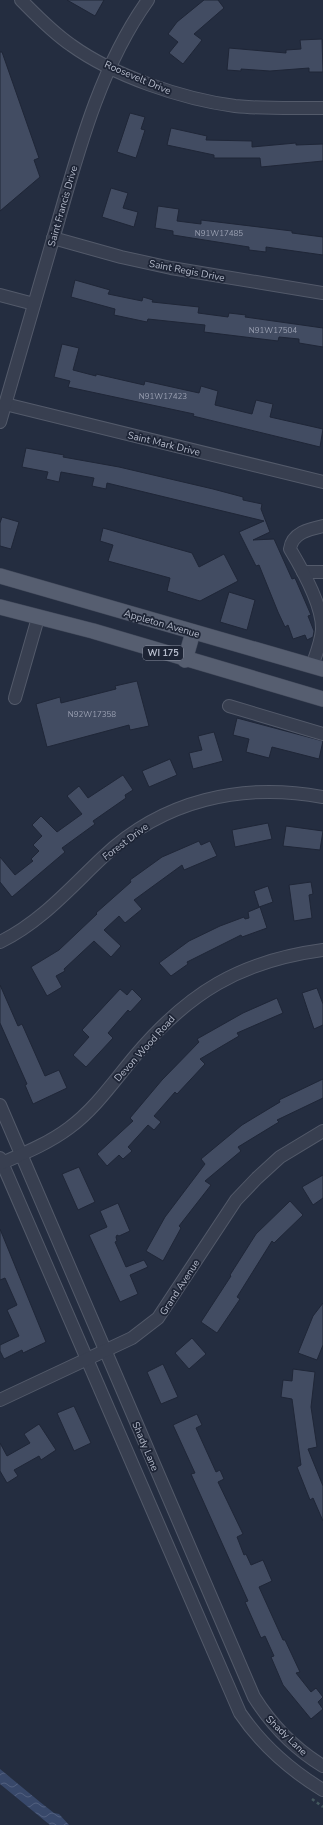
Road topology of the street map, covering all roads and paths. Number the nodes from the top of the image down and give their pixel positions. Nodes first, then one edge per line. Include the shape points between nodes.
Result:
1 (21, 0) edge
2 (148, 0) edge
3 (111, 67) junction
4 (323, 108) edge
5 (53, 238) junction
6 (323, 293) edge
7 (0, 295) edge
8 (34, 304) junction
9 (5, 404) junction
10 (0, 422) edge
11 (323, 482) edge
12 (323, 526) edge
13 (303, 572) junction
14 (323, 572) edge
15 (0, 576) edge
16 (0, 607) edge
17 (38, 618) junction
18 (193, 632) junction
19 (185, 660) junction
20 (318, 668) edge
21 (15, 698) dead end
22 (323, 699) edge
23 (229, 706) dead end
24 (323, 734) edge
25 (323, 797) edge
26 (0, 942) edge
27 (323, 950) edge
28 (0, 1105) edge
29 (323, 1131) edge
30 (21, 1154) junction
31 (1, 1160) edge
32 (106, 1350) junction
33 (87, 1360) junction
34 (0, 1400) edge
35 (323, 1766) edge
36 (323, 1790) edge

1 - 3 street, Roosevelt Drive via 71,45
2 - 3 street, Saint Francis Drive via 135,18
3 - 4 street, Roosevelt Drive via 192,98 248,107
3 - 5 street, Saint Francis Drive via 87,125
5 - 6 street, Saint Regis Drive via 171,268
5 - 8 street, Saint Francis Drive
7 - 8 street
8 - 9 street, Saint Francis Drive
9 - 10 street, Saint Francis Drive
9 - 11 street, Saint Mark Drive
12 - 13 street via 298,534 290,545
13 - 14 street
13 - 20 street via 322,622
15 - 18 main road, Appleton Avenue
16 - 17 main road, WI 175
17 - 19 main road, WI 175 via 93,631
17 - 21 street
18 - 19 main road
18 - 20 main road, Appleton Avenue
19 - 22 main road, WI 175
23 - 24 street
25 - 26 street, Forest Drive via 291,792 248,792 228,794 179,808 120,842 32,924
27 - 30 street, Devon Wood Road via 273,960 236,973 187,1003 152,1036 90,1110 48,1142
28 - 30 street, Shady Lane
29 - 32 street, Grand Avenue via 280,1157 236,1200 158,1318 136,1335
30 - 31 street, Devon Wood Road
30 - 32 street, Shady Lane
31 - 33 street, Shady Lane
32 - 33 street, Grand Avenue
32 - 35 street, Shady Lane via 254,1697 285,1735
33 - 34 street, Grand Avenue
33 - 36 street, Shady Lane via 240,1713 264,1745

